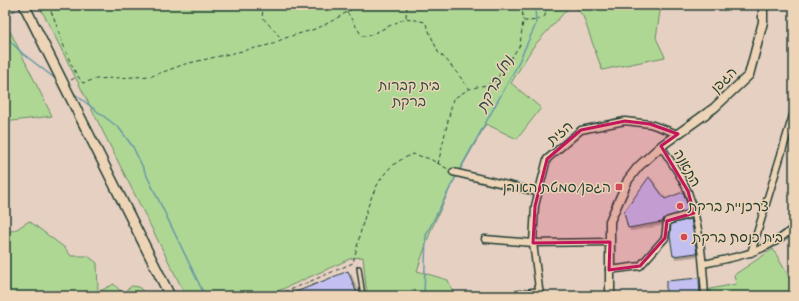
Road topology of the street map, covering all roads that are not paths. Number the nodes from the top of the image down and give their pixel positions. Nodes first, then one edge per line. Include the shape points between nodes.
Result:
1 (763, 5) edge
2 (26, 8) edge
3 (794, 112) edge
4 (678, 134) junction
5 (661, 146) junction
6 (453, 172) road end
7 (537, 192) junction
8 (694, 214) junction
9 (794, 227) edge
10 (485, 239) dead end
11 (610, 242) junction
12 (533, 243) junction
13 (751, 253) junction
14 (703, 264) junction
15 (359, 268) dead end
16 (609, 270) junction
17 (539, 293) edge
18 (170, 296) edge
19 (363, 296) edge
20 (510, 296) edge
21 (610, 296) edge
22 (705, 296) edge

1 - 4 street, הגפן via 763,22 748,75 714,108
2 - 18 main road
3 - 13 street
4 - 5 street, הגפן
4 - 7 street, הזית via 650,124 625,121 581,130 547,159
5 - 8 street, התאנה via 688,191
5 - 11 street, הגפן via 628,180 610,221
6 - 7 street
7 - 12 street, הזית
8 - 14 street, התאנה
8 - 16 street via 667,221 665,238 640,266
9 - 13 street via 782,238
10 - 12 street
11 - 12 street
11 - 16 street, הגפן
12 - 17 street, הזית
13 - 14 street
14 - 22 street, התאנה
15 - 19 lane
16 - 21 street, הגפן
17 - 20 street

